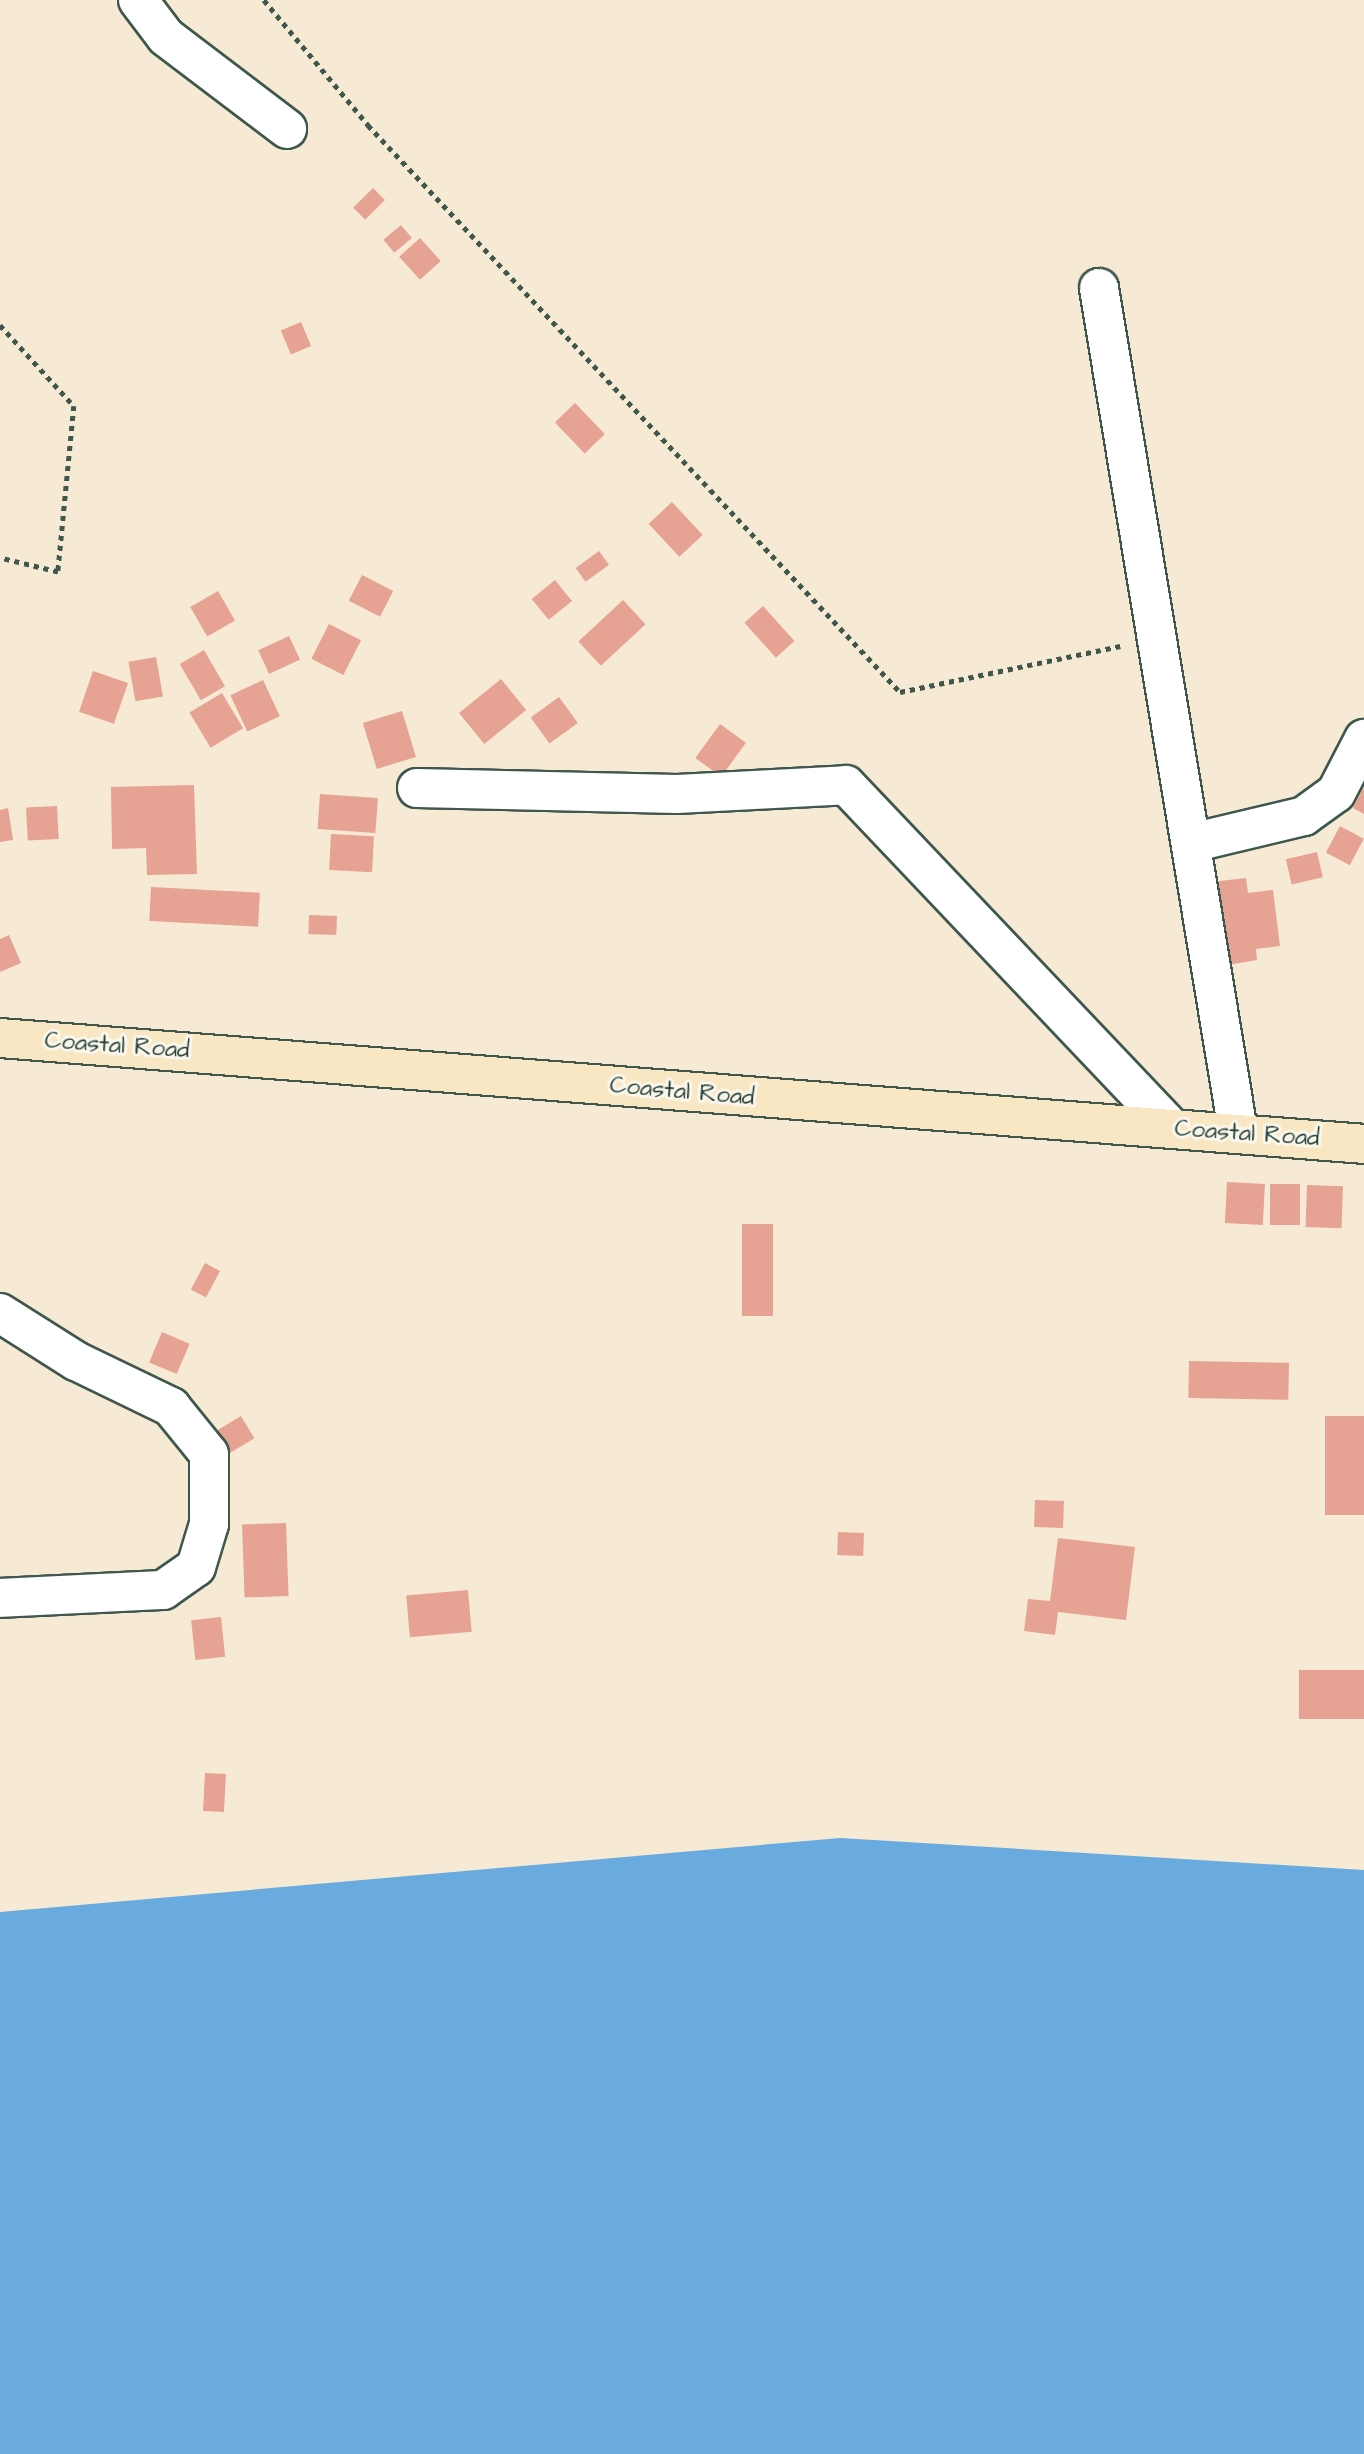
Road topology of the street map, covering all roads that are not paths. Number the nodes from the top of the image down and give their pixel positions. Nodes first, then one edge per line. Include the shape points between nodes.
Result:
1 (138, 0) edge
2 (287, 130) dead end
3 (1099, 288) dead end
4 (1364, 738) edge
5 (417, 788) dead end
6 (1191, 844) junction
7 (0, 1038) edge
8 (1172, 1128) junction
9 (1238, 1131) junction
10 (1364, 1144) edge
11 (0, 1313) edge
12 (0, 1598) edge

1 - 2 street via 166,37
3 - 6 street
4 - 6 street via 1336,793 1304,817
5 - 8 street via 677,794 846,785
6 - 9 street
7 - 8 street, Coastal Road
8 - 9 street, Coastal Road
9 - 10 street, Coastal Road
11 - 12 street via 76,1361 171,1407 209,1454 209,1524 196,1567 163,1590

